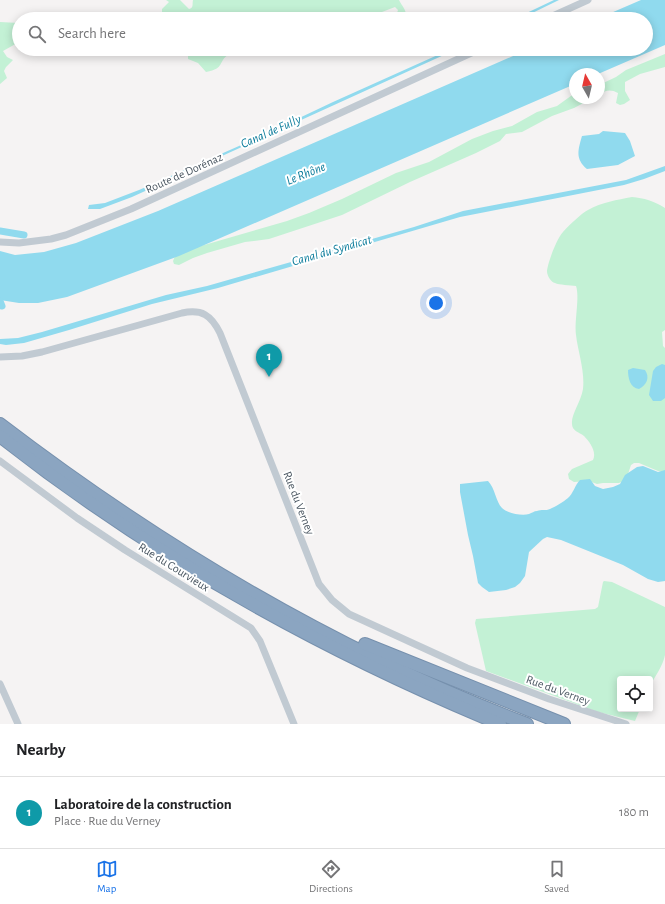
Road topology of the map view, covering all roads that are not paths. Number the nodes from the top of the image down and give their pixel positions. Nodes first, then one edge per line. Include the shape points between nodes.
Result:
1 (588, 0) edge
2 (561, 12) edge
3 (465, 56) edge
4 (0, 242) edge
5 (0, 357) edge
6 (0, 424) edge
7 (0, 436) edge
8 (0, 461) edge
9 (274, 605) junction
10 (334, 648) junction
11 (0, 684) edge
12 (18, 724) edge
13 (294, 724) edge
14 (481, 724) edge
15 (500, 724) edge
16 (527, 724) edge
17 (564, 724) edge
18 (626, 724) edge

1 - 2 street
3 - 4 street, Route de Dorénaz via 131,209 51,239 10,244
5 - 18 street, Rue du Verney via 42,352 182,313 192,311 204,314 220,333 319,584 332,600 349,614 467,668
6 - 9 highway via 116,508 188,555
7 - 10 highway via 70,489 144,539 254,606
8 - 13 street, Rue du Courvieux via 125,550 251,628 260,641
9 - 16 highway via 407,673
9 - 17 highway
10 - 14 highway
10 - 15 highway via 426,693
11 - 12 street

